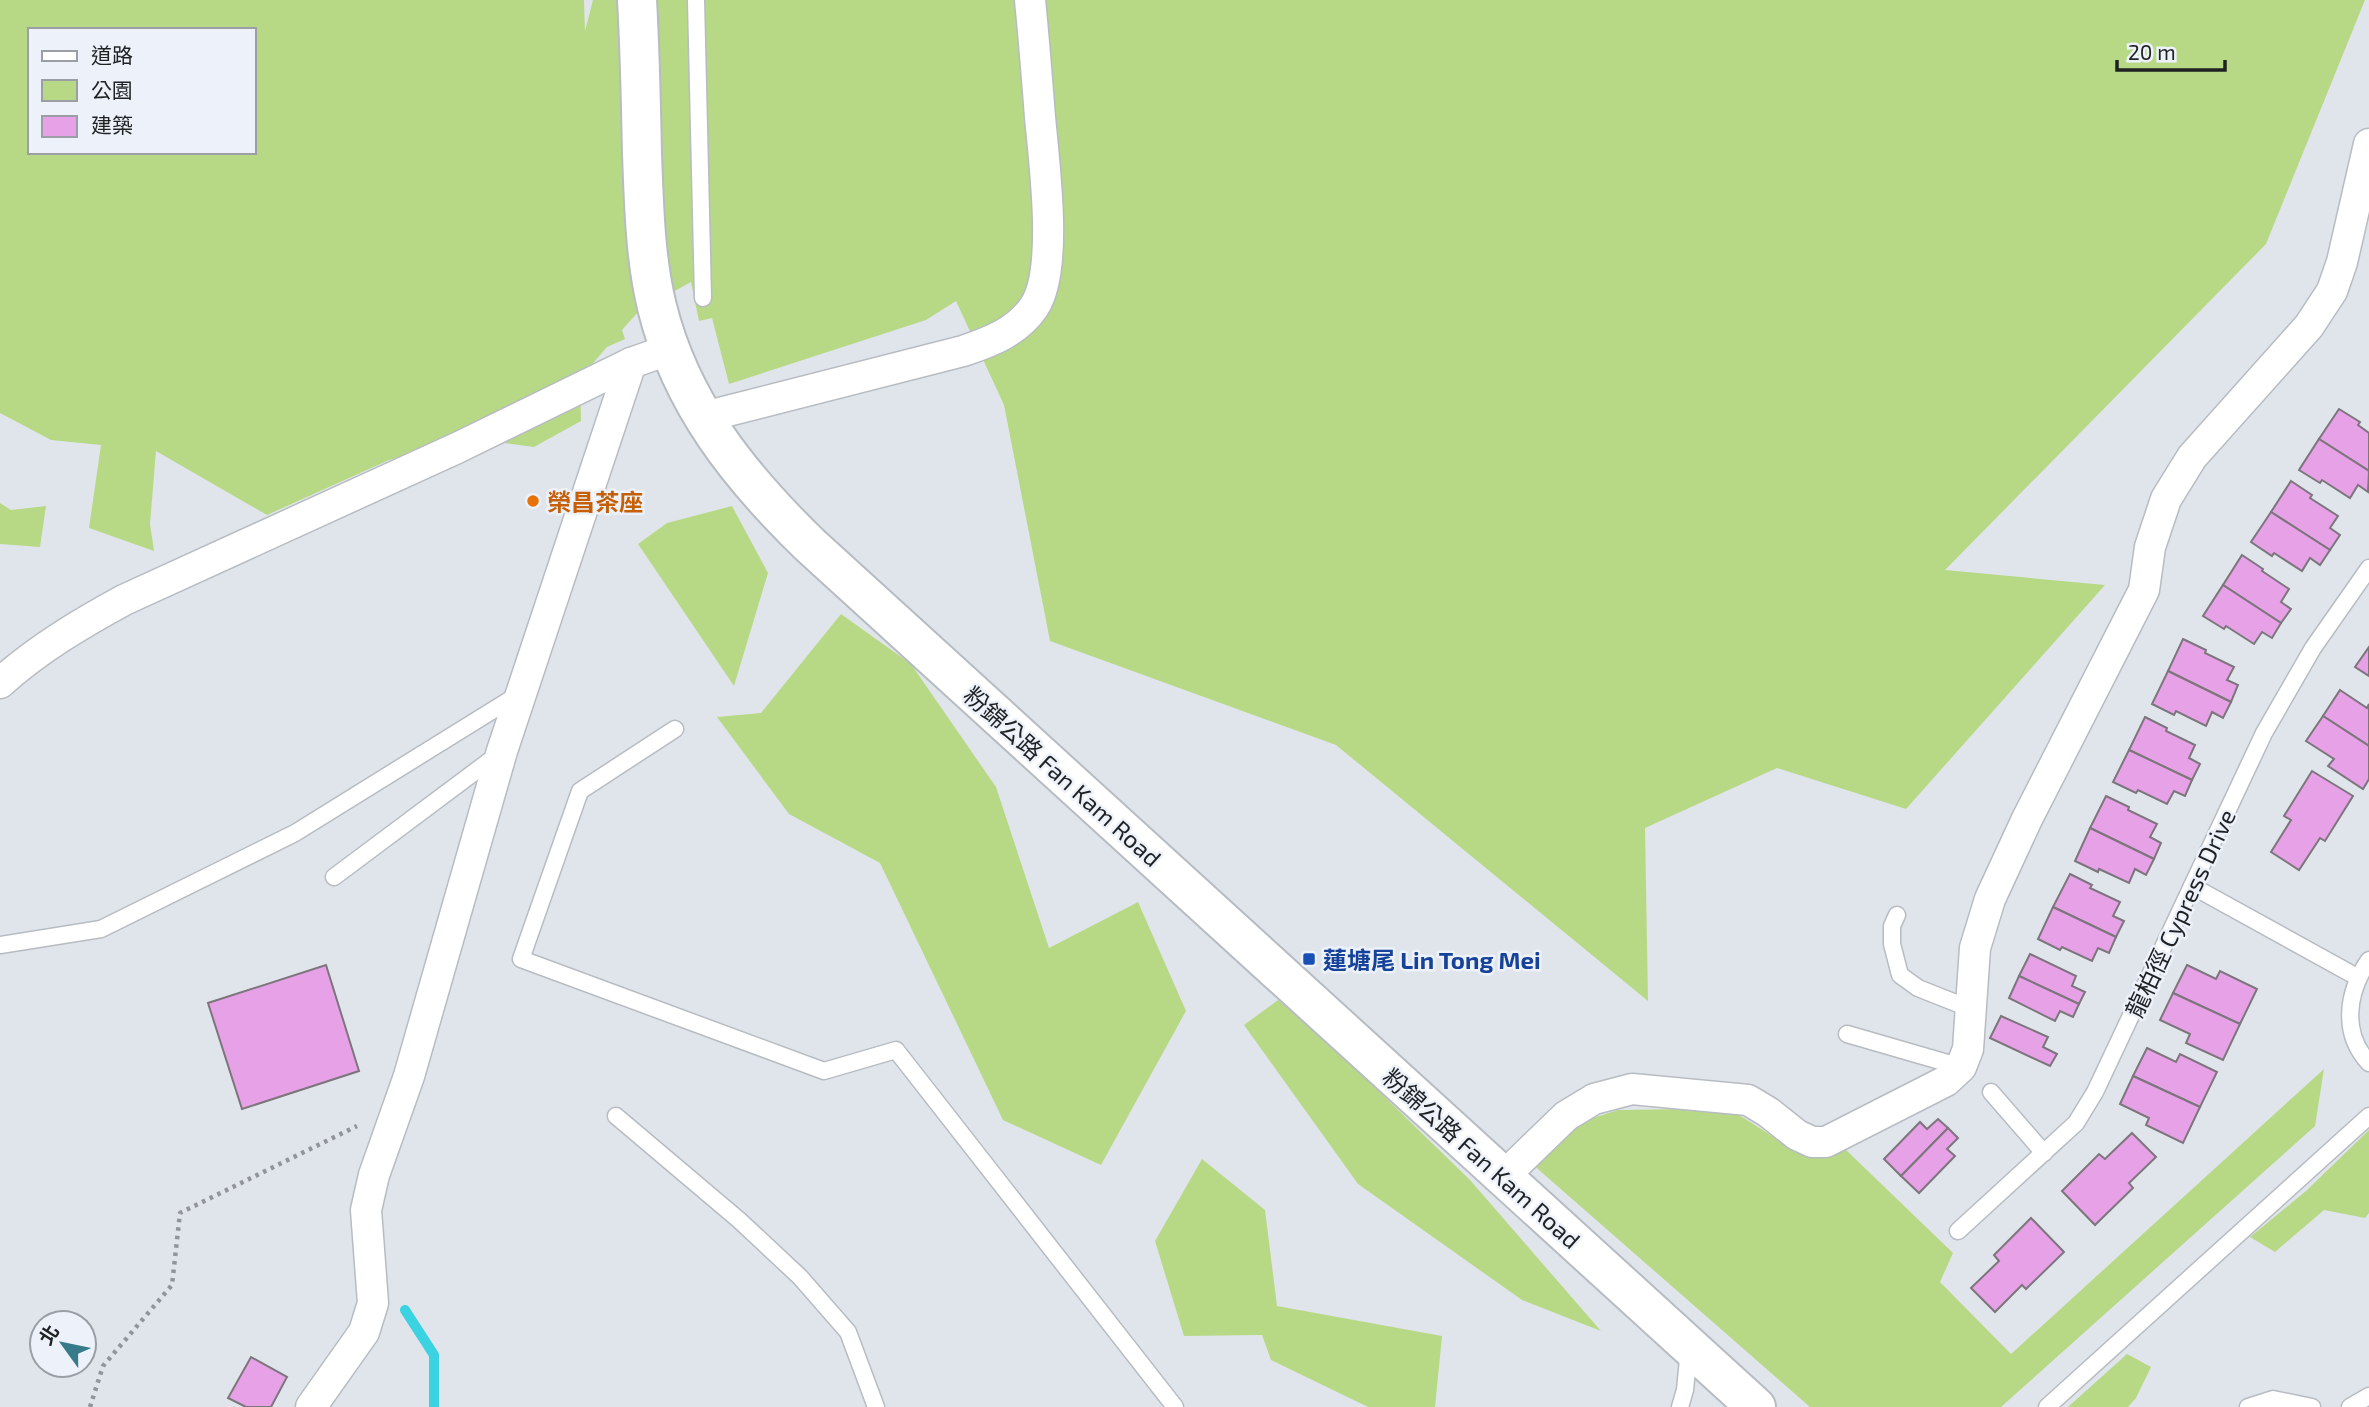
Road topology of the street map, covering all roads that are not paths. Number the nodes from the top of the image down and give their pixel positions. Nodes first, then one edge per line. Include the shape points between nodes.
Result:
1 (637, 0) edge
2 (696, 0) edge
3 (1030, 0) edge
4 (2369, 144) edge
5 (704, 298) dead end
6 (671, 349) junction
7 (631, 363) junction
8 (704, 417) junction
9 (2369, 568) edge
10 (0, 683) edge
11 (523, 691) junction
12 (675, 729) dead end
13 (502, 751) junction
14 (334, 877) dead end
15 (2193, 886) junction
16 (1897, 915) dead end
17 (0, 945) edge
18 (2369, 960) edge
19 (2357, 976) junction
20 (1971, 1009) junction
21 (1847, 1034) dead end
22 (2369, 1063) edge
23 (1961, 1067) junction
24 (1991, 1092) dead end
25 (615, 1116) dead end
26 (2369, 1116) edge
27 (2044, 1153) junction
28 (1503, 1177) junction
29 (1958, 1231) dead end
30 (1689, 1346) junction
31 (2369, 1396) edge
32 (311, 1407) edge
33 (876, 1407) edge
34 (1175, 1407) edge
35 (1680, 1407) edge
36 (1756, 1407) edge
37 (2047, 1407) edge
38 (2248, 1407) edge
39 (2312, 1407) edge
40 (2350, 1407) edge

1 - 6 main road, 粉錦公路 Fan Kam Road via 643,195 657,305
2 - 5 lane
3 - 8 street via 1047,217 1045,280 1034,307 1012,330 972,348
4 - 20 street via 2332,292 2309,326 2192,457 2166,499 2150,547 2144,590 1990,899 1975,948
6 - 7 street
6 - 8 main road, 粉錦公路 Fan Kam Road
7 - 10 street via 124,600 50,643
7 - 11 street
8 - 28 main road, 粉錦公路 Fan Kam Road via 740,471 810,545
9 - 15 lane, 龍柏徑 Cypress Drive via 2312,648 2264,733
11 - 13 street
11 - 17 lane via 295,833 101,929
12 - 34 lane via 580,791 521,959 824,1070 896,1050
13 - 14 lane
13 - 32 street via 409,1076 374,1174 366,1210 373,1303 364,1332
15 - 19 lane
15 - 27 lane, 龍柏徑 Cypress Drive via 2095,1092 2076,1123
16 - 20 lane via 1892,944 1900,975 1918,988
18 - 19 lane
19 - 22 lane via 2349,1002 2351,1030
20 - 23 street via 1968,1049
21 - 23 lane
23 - 28 street via 1946,1081 1826,1142 1797,1135 1748,1100 1632,1089 1594,1099 1566,1116
24 - 27 lane
25 - 33 lane via 800,1277 848,1332
26 - 37 lane
27 - 29 lane, 龍柏徑 Cypress Drive
28 - 30 main road, 粉錦公路 Fan Kam Road
30 - 35 lane
30 - 36 main road, 粉錦公路 Fan Kam Road
31 - 40 lane
38 - 39 lane via 2273,1399

